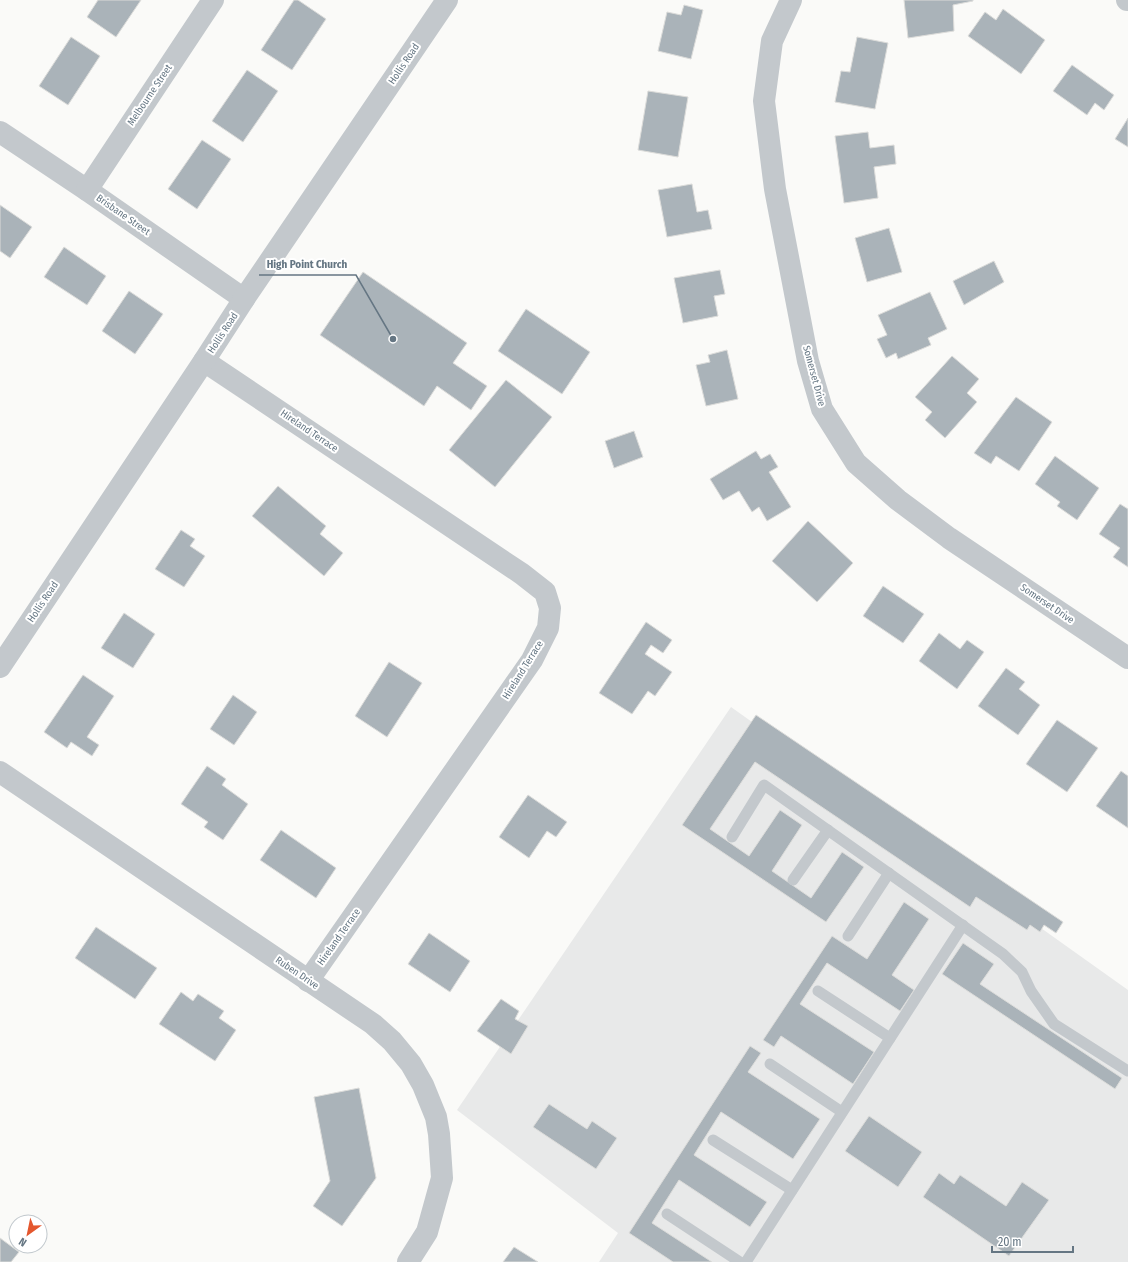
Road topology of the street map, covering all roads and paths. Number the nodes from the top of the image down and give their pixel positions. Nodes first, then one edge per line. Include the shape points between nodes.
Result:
1 (213, 0) edge
2 (447, 0) edge
3 (791, 0) edge
4 (0, 132) edge
5 (87, 190) junction
6 (244, 298) junction
7 (204, 361) junction
8 (1128, 658) edge
9 (0, 667) edge
10 (0, 772) edge
11 (828, 830) junction
12 (732, 837) dead end
13 (889, 873) junction
14 (793, 880) dead end
15 (963, 925) junction
16 (848, 936) dead end
17 (308, 981) junction
18 (818, 990) dead end
19 (890, 1038) junction
20 (770, 1064) dead end
21 (1128, 1071) edge
22 (842, 1112) junction
23 (713, 1140) dead end
24 (792, 1190) junction
25 (668, 1214) dead end
26 (408, 1262) edge
27 (740, 1262) edge
28 (746, 1262) edge

1 - 5 street, Melbourne Street
2 - 6 street, Hollis Road
3 - 8 street, Somerset Drive via 772,41 764,101 778,204 808,361 822,409 856,463 898,500 949,538
4 - 5 street, Brisbane Street
5 - 6 street, Brisbane Street
6 - 7 street, Hollis Road
7 - 9 street, Hollis Road
7 - 17 street, Hireland Terrace via 522,574 545,592 550,608 548,628 532,660
10 - 17 street, Ruben Drive
11 - 12 lane via 764,784
11 - 13 lane
11 - 14 lane
13 - 15 lane
13 - 16 lane
15 - 19 lane
15 - 21 lane via 1003,954 1022,972 1031,991 1054,1024
17 - 26 street, Ruben Drive via 373,1024 392,1041 411,1064 436,1117 442,1178 427,1232
18 - 19 lane
19 - 22 lane
20 - 22 lane
22 - 24 lane
23 - 24 lane
24 - 28 lane
25 - 27 lane

